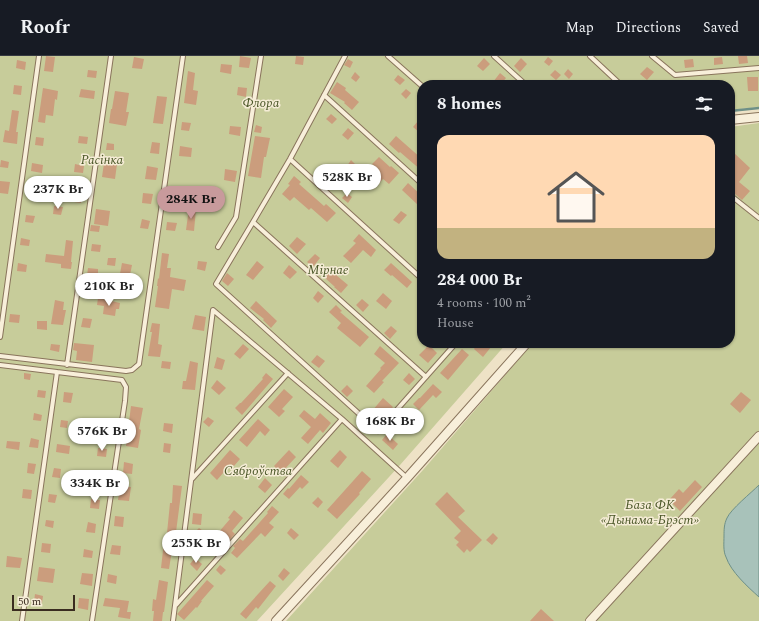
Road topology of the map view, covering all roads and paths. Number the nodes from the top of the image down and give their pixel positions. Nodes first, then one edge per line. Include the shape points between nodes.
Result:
1 (39, 56) edge
2 (111, 56) edge
3 (183, 56) edge
4 (261, 56) edge
5 (345, 56) edge
6 (388, 56) edge
7 (494, 56) edge
8 (590, 56) edge
9 (652, 56) edge
10 (759, 68) edge
11 (520, 80) edge
12 (616, 80) edge
13 (417, 82) edge
14 (324, 95) junction
15 (759, 117) edge
16 (735, 119) edge
17 (290, 159) junction
18 (417, 179) edge
19 (735, 199) edge
20 (759, 218) edge
21 (253, 222) junction
22 (218, 247) dead end
23 (417, 274) edge
24 (0, 337) edge
25 (452, 348) edge
26 (523, 348) edge
27 (0, 356) edge
28 (0, 365) edge
29 (66, 365) junction
30 (57, 372) junction
31 (288, 373) junction
32 (426, 377) junction
33 (342, 419) junction
34 (759, 436) edge
35 (407, 478) junction
36 (192, 479) junction
37 (176, 606) junction
38 (22, 621) edge
39 (92, 621) edge
40 (173, 621) edge
41 (276, 621) edge
42 (590, 621) edge

1 - 24 lane
2 - 29 lane
3 - 29 lane via 139,364 126,371
4 - 22 lane via 236,217
5 - 14 lane
6 - 13 lane
7 - 11 lane
8 - 12 lane
9 - 10 lane via 675,74
14 - 17 lane
14 - 18 lane
15 - 16 street
17 - 21 lane
17 - 23 lane
19 - 20 lane
21 - 32 lane
21 - 32 lane via 216,284 372,426 378,431
25 - 32 lane
26 - 35 street
27 - 29 lane
28 - 30 lane
30 - 38 lane
30 - 39 lane via 122,380 126,386
31 - 33 lane
31 - 36 lane
31 - 36 lane via 213,310
33 - 35 lane
33 - 37 lane
34 - 42 street
35 - 41 street
36 - 37 lane
37 - 40 lane

